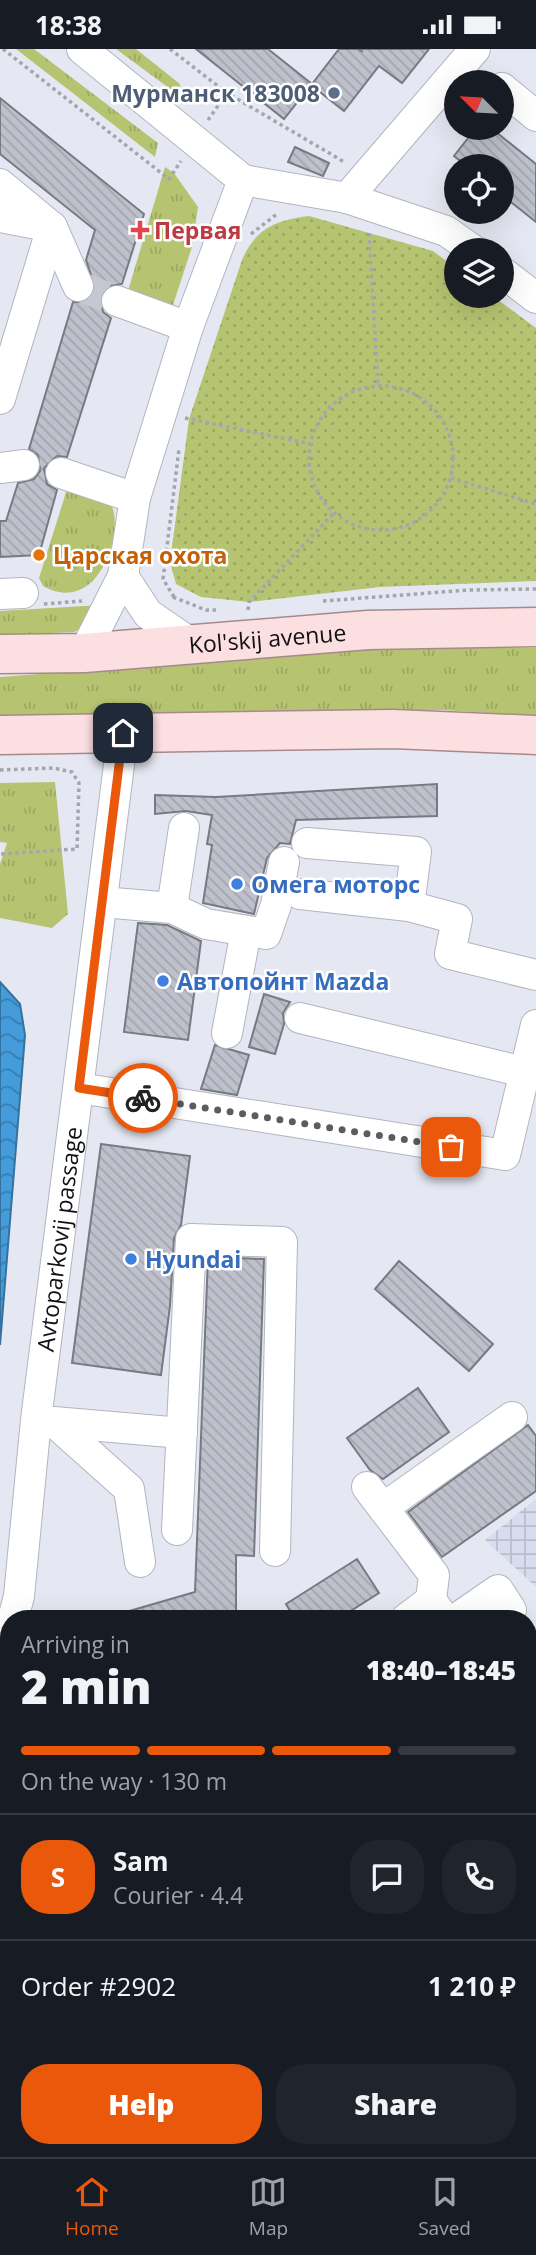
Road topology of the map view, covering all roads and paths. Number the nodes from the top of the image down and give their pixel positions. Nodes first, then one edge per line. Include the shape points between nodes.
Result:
1 (3, 49) edge
2 (82, 49) edge
3 (170, 49) edge
4 (472, 54) edge
5 (485, 70) edge
6 (227, 93) junction
7 (514, 98) edge
8 (536, 116) edge
9 (195, 139) junction
10 (367, 175) junction
11 (243, 180) junction
12 (0, 184) edge
13 (347, 198) junction
14 (384, 210) junction
15 (277, 214) dead end
16 (0, 217) edge
17 (52, 227) junction
18 (456, 238) edge
19 (243, 244) dead end
20 (514, 281) edge
21 (78, 286) dead end
22 (536, 297) edge
23 (117, 300) tunnel mouth
24 (188, 327) junction
25 (378, 385) junction
26 (0, 399) edge
27 (181, 431) dead end
28 (180, 444) dead end
29 (312, 444) junction
30 (61, 473) dead end
31 (451, 478) junction
32 (135, 498) junction
33 (536, 504) edge
34 (334, 513) junction
35 (536, 589) edge
36 (124, 590) junction
37 (22, 597) edge
38 (174, 597) junction
39 (317, 602) dead end
40 (227, 610) dead end
41 (238, 610) dead end
42 (536, 627) edge
43 (192, 644) junction
44 (84, 653) junction
45 (0, 654) edge
46 (123, 733) junction
47 (0, 735) edge
48 (536, 735) edge
49 (0, 770) edge
50 (184, 828) dead end
51 (307, 843) dead end
52 (0, 854) edge
53 (284, 862) dead end
54 (300, 894) dead end
55 (102, 902) junction
56 (408, 906) junction
57 (172, 908) junction
58 (246, 931) junction
59 (536, 975) edge
60 (300, 1019) dead end
61 (536, 1025) edge
62 (228, 1033) dead end
63 (524, 1072) junction
64 (79, 1088) junction
65 (512, 1417) dead end
66 (45, 1421) junction
67 (182, 1433) junction
68 (177, 1530) dead end
69 (275, 1551) dead end
70 (140, 1562) dead end
71 (438, 1609) edge
72 (15, 1610) edge
73 (469, 1610) edge
74 (511, 1610) edge

1 - 9 path via 169,179
2 - 9 street
3 - 6 path
4 - 5 street
4 - 10 street
6 - 9 path
6 - 10 path
7 - 8 street
9 - 11 street
10 - 13 street
11 - 13 street
11 - 24 street
12 - 17 street
13 - 14 street
14 - 18 street
14 - 25 path via 369,232
15 - 19 path
16 - 17 street
17 - 21 street
17 - 26 street
20 - 22 street
23 - 24 street
24 - 32 street
25 - 29 path via 339,398 321,416
25 - 31 path via 418,395 441,416 452,438
27 - 29 path via 183,417
28 - 38 path via 163,579
29 - 34 path via 314,486
30 - 32 street
31 - 33 path
31 - 34 path via 428,513 401,528 361,528
32 - 36 street
34 - 41 path via 249,602 248,610
35 - 39 path
36 - 37 path
36 - 38 path
36 - 43 street via 148,614
36 - 44 street
38 - 40 path via 206,610
42 - 43 main road, Kol'skij avenue via 368,630
43 - 44 main road, Kol'skij avenue
44 - 45 main road, Kol'skij avenue
46 - 47 main road
46 - 48 main road via 393,729
46 - 55 street, Avtoparkovij passage
49 - 52 path via 54,768 72,772 79,783 77,849
50 - 57 street
51 - 56 street via 416,852
53 - 58 street via 266,934
54 - 56 street
55 - 57 street
55 - 64 street, Avtoparkovij passage
56 - 59 street via 457,919 450,954
57 - 58 street via 206,924
58 - 62 street
60 - 63 street
61 - 63 street
63 - 64 street via 505,1155
64 - 66 street, Avtoparkovij passage
65 - 71 street via 375,1497 434,1575
66 - 67 street
66 - 70 street via 130,1489
66 - 72 street, Avtoparkovij passage
67 - 68 street
67 - 69 street via 191,1239 282,1242
73 - 74 street via 498,1590

